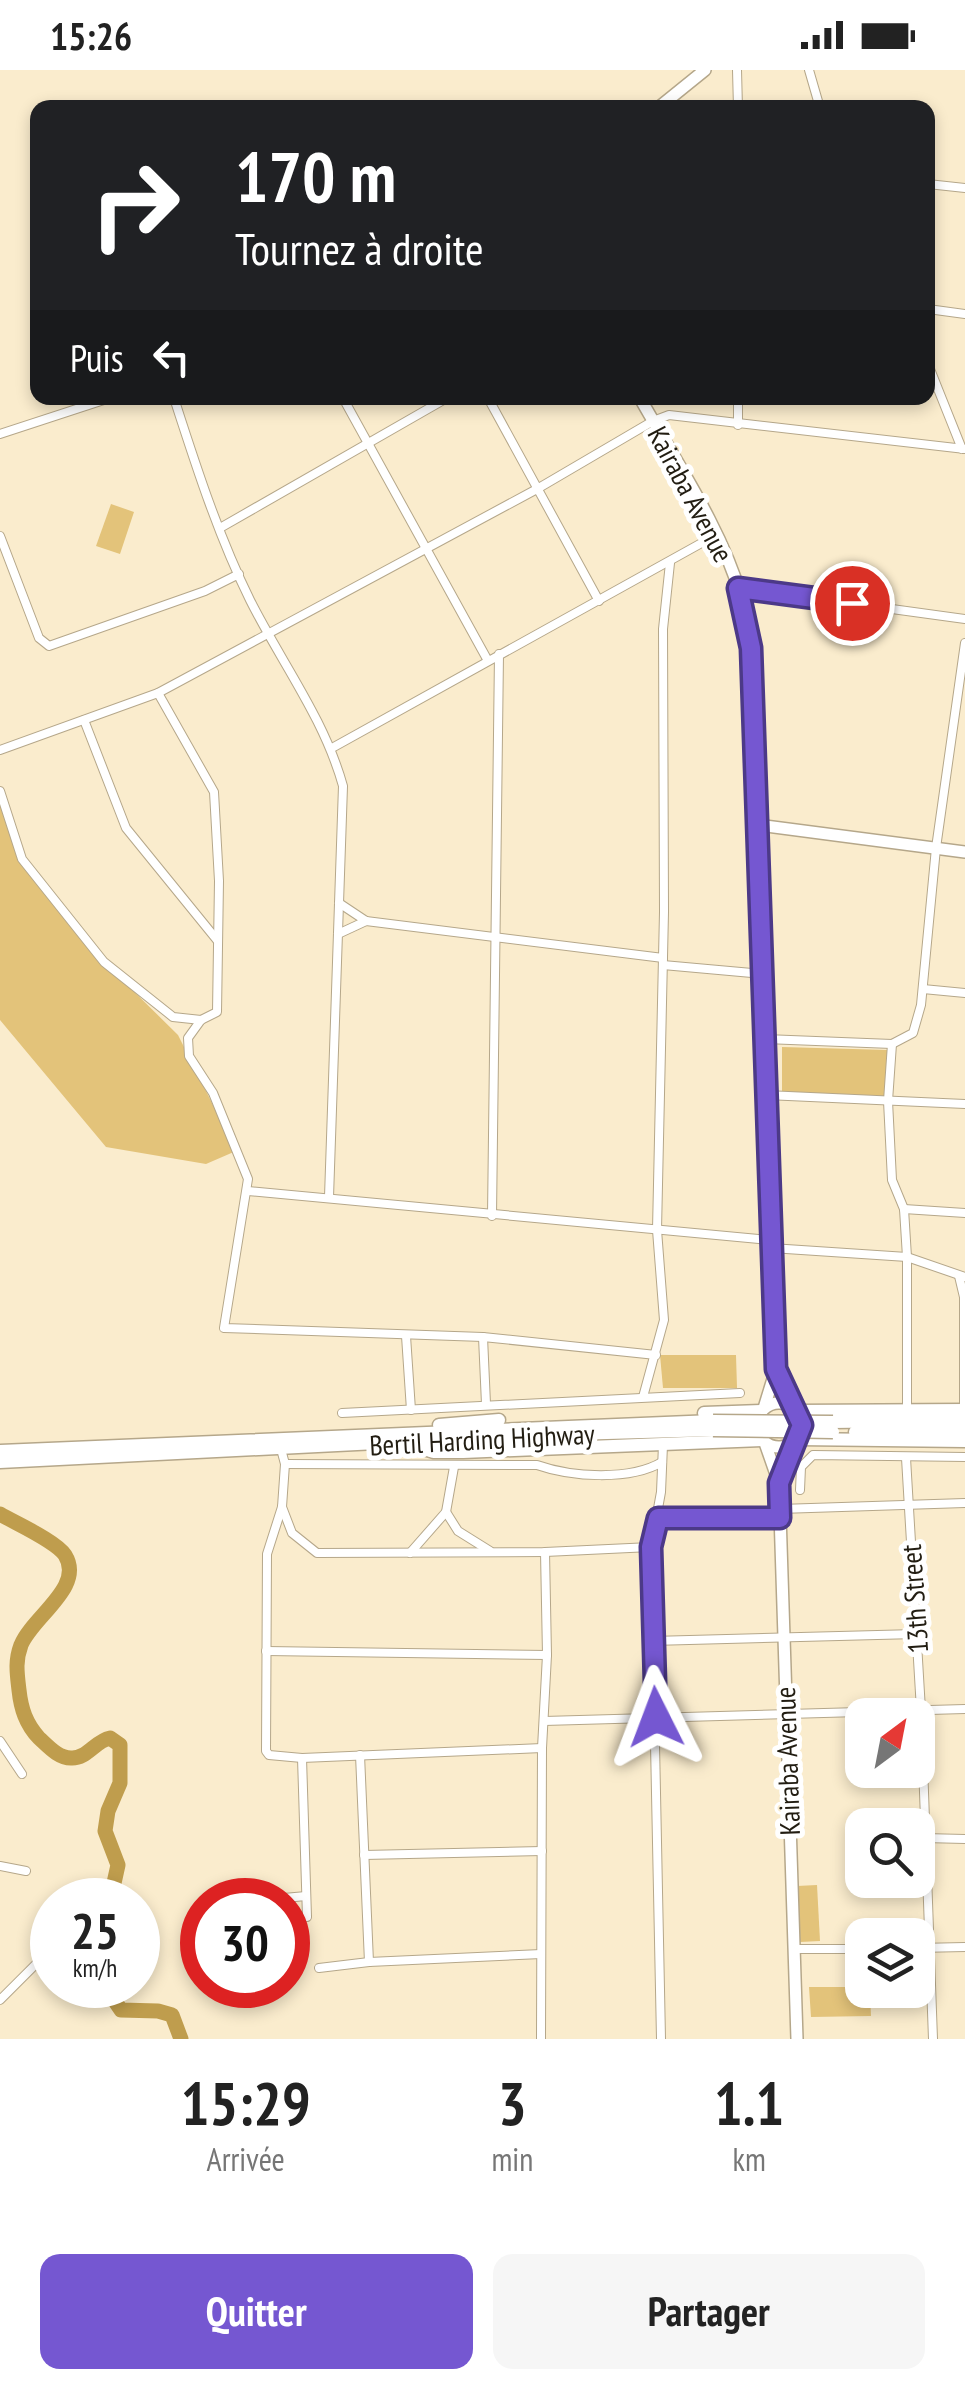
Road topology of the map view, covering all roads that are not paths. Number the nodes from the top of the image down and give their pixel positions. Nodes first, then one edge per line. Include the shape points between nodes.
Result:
1 (705, 70) edge
2 (737, 70) edge
3 (809, 70) edge
4 (668, 100) edge
5 (738, 100) edge
6 (818, 100) edge
7 (935, 185) edge
8 (965, 188) edge
9 (935, 310) edge
10 (965, 314) edge
11 (935, 381) edge
12 (89, 405) edge
13 (176, 405) edge
14 (347, 405) edge
15 (435, 405) edge
16 (492, 405) edge
17 (644, 405) edge
18 (738, 405) edge
19 (653, 421) junction
20 (738, 426) junction
21 (0, 434) edge
22 (367, 443) junction
23 (964, 449) edge
24 (537, 489) junction
25 (220, 528) junction
26 (716, 535) junction
27 (0, 536) edge
28 (428, 548) junction
29 (670, 563) junction
30 (14, 574) junction
31 (239, 574) junction
32 (0, 580) edge
33 (738, 588) junction
34 (600, 601) junction
35 (965, 619) edge
36 (270, 634) junction
37 (965, 643) edge
38 (499, 654) junction
39 (487, 659) junction
40 (158, 693) junction
41 (84, 720) junction
42 (332, 748) junction
43 (0, 750) edge
44 (0, 791) edge
45 (758, 825) junction
46 (936, 848) junction
47 (965, 852) edge
48 (339, 903) junction
49 (366, 921) junction
50 (338, 934) junction
51 (497, 936) junction
52 (219, 942) junction
53 (663, 961) junction
54 (763, 974) junction
55 (923, 988) junction
56 (965, 993) edge
57 (201, 1020) junction
58 (765, 1039) junction
59 (892, 1044) junction
60 (766, 1095) junction
61 (888, 1101) junction
62 (965, 1104) edge
63 (248, 1190) junction
64 (329, 1197) junction
65 (904, 1209) junction
66 (965, 1213) edge
67 (492, 1216) junction
68 (657, 1230) junction
69 (770, 1244) junction
70 (907, 1257) junction
71 (962, 1277) edge
72 (406, 1336) junction
73 (483, 1337) junction
74 (656, 1354) junction
75 (776, 1369) junction
76 (740, 1393) dead end
77 (643, 1397) junction
78 (486, 1404) junction
79 (794, 1409) junction
80 (411, 1410) junction
81 (763, 1410) junction
82 (964, 1410) edge
83 (907, 1411) junction
84 (342, 1413) dead end
85 (965, 1420) edge
86 (965, 1431) edge
87 (429, 1438) junction
88 (410, 1439) junction
89 (764, 1441) junction
90 (795, 1441) junction
91 (965, 1441) edge
92 (662, 1444) junction
93 (280, 1449) junction
94 (0, 1451) edge
95 (965, 1457) edge
96 (906, 1458) junction
97 (0, 1462) edge
98 (662, 1462) junction
99 (285, 1464) junction
100 (454, 1467) junction
101 (779, 1483) junction
102 (800, 1490) dead end
103 (965, 1503) edge
104 (908, 1506) junction
105 (282, 1507) junction
106 (446, 1512) junction
107 (780, 1514) junction
108 (658, 1518) junction
109 (651, 1547) junction
110 (492, 1552) junction
111 (545, 1552) junction
112 (410, 1553) junction
113 (916, 1634) junction
114 (784, 1636) junction
115 (652, 1641) junction
116 (266, 1651) junction
117 (547, 1655) junction
118 (920, 1698) edge
119 (965, 1709) edge
120 (935, 1710) edge
121 (845, 1712) edge
122 (786, 1714) junction
123 (656, 1717) junction
124 (544, 1722) junction
125 (0, 1741) edge
126 (542, 1748) junction
127 (360, 1756) junction
128 (302, 1758) junction
129 (22, 1774) dead end
130 (935, 1838) edge
131 (965, 1839) edge
132 (542, 1851) junction
133 (364, 1855) junction
134 (0, 1866) edge
135 (26, 1871) dead end
136 (305, 1878) edge
137 (965, 1947) edge
138 (935, 1948) edge
139 (794, 1949) junction
140 (845, 1949) edge
141 (541, 1954) junction
142 (369, 1962) junction
143 (320, 1968) dead end
144 (30, 1970) edge
145 (0, 2000) edge
146 (932, 2008) edge
147 (541, 2039) edge
148 (661, 2039) edge
149 (797, 2039) edge
150 (933, 2039) edge

1 - 4 street
2 - 5 street
3 - 6 street
7 - 8 street
9 - 10 street
11 - 23 street
12 - 21 street
13 - 25 street
14 - 22 street
15 - 22 street
16 - 24 street
17 - 19 street, Kairaba Avenue
18 - 20 street
19 - 20 street via 669,415
19 - 24 street
19 - 26 street, Kairaba Avenue
20 - 23 street
22 - 25 street
22 - 28 street
24 - 28 street
24 - 34 street
25 - 31 street
26 - 29 street
26 - 33 street, Kairaba Avenue
27 - 30 street
28 - 36 street
28 - 39 street
29 - 34 street
29 - 53 street via 663,629
30 - 31 street via 39,638 49,646
30 - 32 street
31 - 36 street
33 - 35 street
33 - 45 street, Kairaba Avenue via 751,648
34 - 38 street
36 - 40 street
36 - 42 street
37 - 46 street
38 - 39 street
38 - 51 street
39 - 42 street
40 - 41 street
40 - 52 street via 214,792
41 - 43 street
41 - 52 street via 126,828
42 - 48 street via 343,786
44 - 57 street via 22,858 104,962 173,1016
45 - 46 street
45 - 54 street, Kairaba Avenue
46 - 47 street
46 - 55 street
48 - 49 street
48 - 50 street
49 - 50 street
49 - 51 street
50 - 64 street
51 - 53 street
51 - 67 street
52 - 57 street via 218,1012
53 - 54 street
53 - 68 street
54 - 58 street, Kairaba Avenue
55 - 56 street
55 - 59 street via 913,1034
57 - 63 street via 188,1038 190,1056 214,1093 246,1168
58 - 59 street
58 - 60 street, Kairaba Avenue
59 - 61 street
60 - 61 street
60 - 69 street, Kairaba Avenue
61 - 62 street
61 - 65 street via 892,1180
63 - 64 street
63 - 72 street via 224,1328
64 - 67 street
65 - 66 street
65 - 70 street
67 - 68 street
68 - 69 street
68 - 74 street via 664,1320
69 - 70 street
69 - 75 street, Kairaba Avenue
70 - 71 street
70 - 83 street
71 - 82 street
72 - 73 street
72 - 80 street
73 - 74 street
73 - 78 street
74 - 77 street
75 - 79 street
75 - 81 street
76 - 77 street
77 - 78 street
78 - 80 street
79 - 81 street via 778,1403
79 - 83 main road
79 - 90 street via 802,1425
80 - 84 street
81 - 88 main road via 458,1422 430,1426
81 - 89 street via 756,1426
82 - 83 main road
85 - 87 main road, Bertil Harding Highway, bridge via 646,1422
86 - 87 main road, Bertil Harding Highway, bridge
87 - 88 main road, Bertil Harding Highway
88 - 92 main road via 421,1450 448,1452
88 - 93 main road, Bertil Harding Highway
88 - 94 main road, Bertil Harding Highway
89 - 90 street via 780,1448
89 - 92 main road
89 - 101 street
90 - 91 main road
90 - 101 street
92 - 98 street
93 - 97 main road, Bertil Harding Highway
93 - 99 street
95 - 96 street
96 - 102 street via 814,1455 801,1467
96 - 104 street, 13th Street
98 - 100 street via 638,1471 580,1475 537,1466
98 - 108 street
99 - 100 street
99 - 105 street
100 - 106 street
101 - 107 street, Kairaba Avenue
103 - 104 street
104 - 107 street
104 - 113 street, 13th Street
105 - 112 street via 292,1532 317,1554
105 - 116 street via 268,1547
106 - 110 street via 458,1531
106 - 112 street
107 - 108 street
107 - 114 street, Kairaba Avenue
108 - 109 street
109 - 111 street
109 - 115 street
110 - 111 street
110 - 112 street
111 - 117 street
113 - 114 street
113 - 118 street, 13th Street
114 - 115 street
114 - 122 street, Kairaba Avenue
115 - 123 street
116 - 117 street
116 - 128 street via 266,1750 274,1758
117 - 124 street
119 - 120 street
121 - 122 street
122 - 123 street
122 - 139 street, Kairaba Avenue
123 - 124 street
123 - 148 street
124 - 126 street
125 - 129 street
126 - 127 street
126 - 132 street
127 - 128 street
127 - 133 street
128 - 136 street
130 - 131 street
132 - 133 street
132 - 141 street
133 - 142 street
134 - 135 street
137 - 138 street
139 - 140 street
139 - 149 street, Kairaba Avenue
141 - 142 street
141 - 147 street
142 - 143 street
144 - 145 street
146 - 150 street, 13th Street

